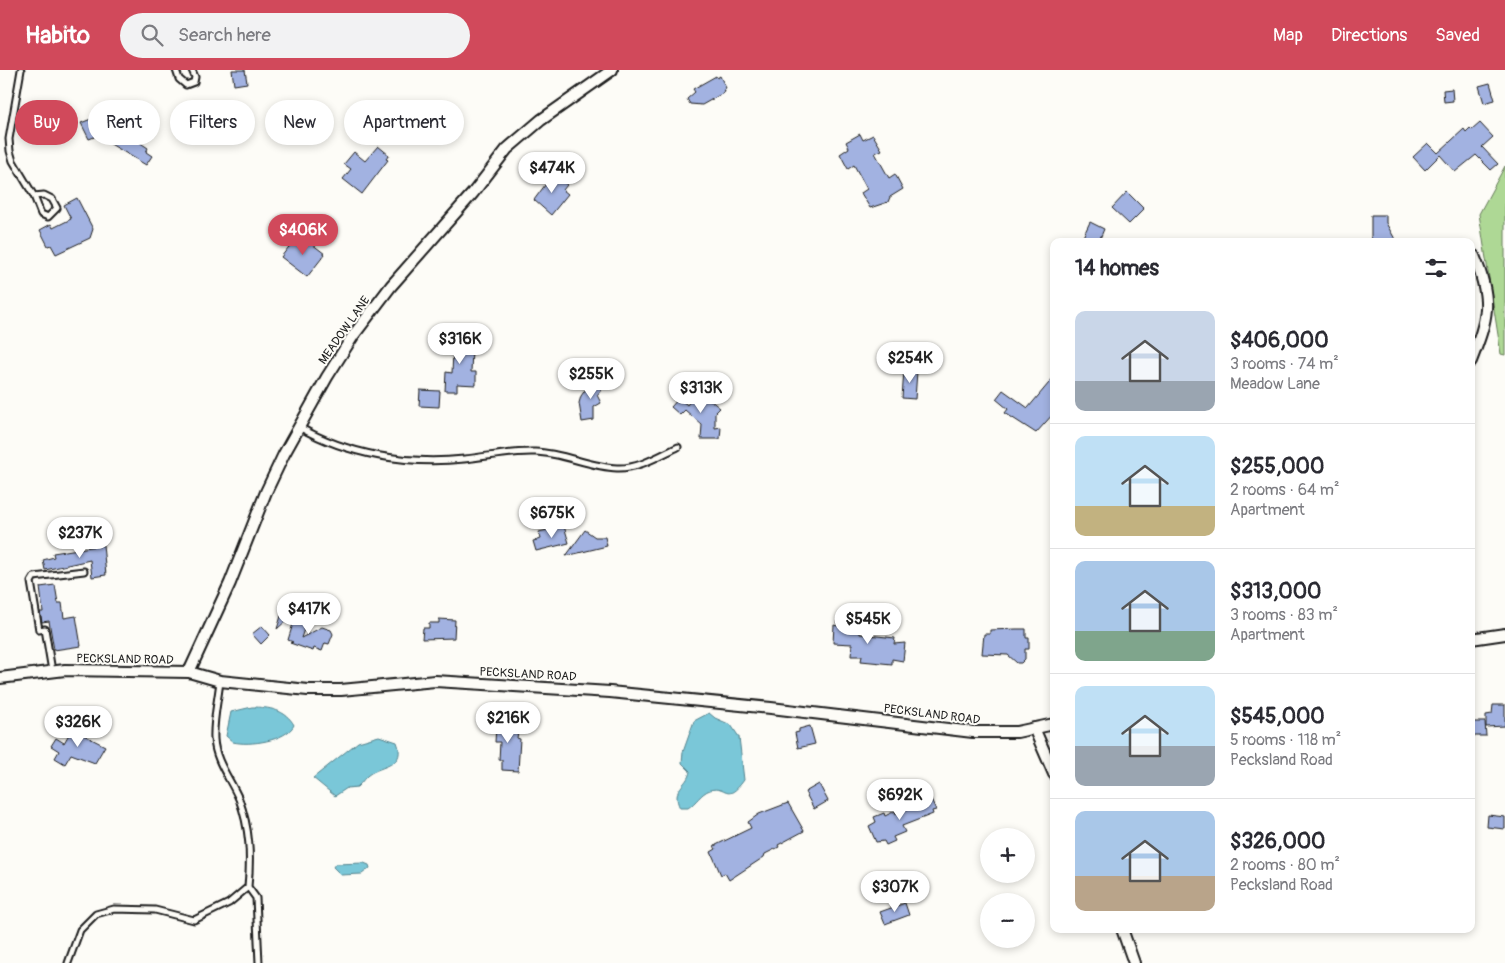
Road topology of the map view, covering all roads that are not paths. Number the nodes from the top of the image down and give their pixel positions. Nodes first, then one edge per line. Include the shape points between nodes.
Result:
1 (21, 70) edge
2 (176, 70) edge
3 (192, 70) edge
4 (612, 70) edge
5 (34, 196) junction
6 (1475, 258) edge
7 (1475, 351) edge
8 (299, 427) junction
9 (678, 447) dead end
10 (84, 571) dead end
11 (1505, 634) edge
12 (1475, 638) edge
13 (52, 672) junction
14 (189, 672) junction
15 (0, 678) edge
16 (220, 681) junction
17 (1050, 725) edge
18 (1034, 728) junction
19 (1050, 765) edge
20 (248, 887) junction
21 (1123, 933) edge
22 (68, 963) edge
23 (259, 963) edge
24 (1134, 963) edge

1 - 5 lane via 9,139 10,152
2 - 3 lane via 186,85 194,82
4 - 8 street, MEADOW LANE via 540,120 507,149 358,329 326,377
5 - 5 lane via 43,216 54,213 57,208 52,199
6 - 7 street via 1484,281 1487,306 1484,327
8 - 9 lane via 336,445 405,460 443,461 534,452 562,454 619,468 634,466
8 - 14 street, MEADOW LANE via 266,492 230,583
10 - 13 lane via 34,577 31,582 39,630 45,629
11 - 12 street
13 - 14 street, PECKSLAND ROAD
13 - 15 street, PECKSLAND ROAD
14 - 16 street, PECKSLAND ROAD
16 - 18 street, PECKSLAND ROAD via 308,690 435,682 552,687 973,732 1017,732
16 - 20 lane via 214,740 223,769 239,799 249,833
17 - 18 street, PECKSLAND ROAD
18 - 19 street
20 - 22 lane via 229,903 194,920 155,910 114,909 96,914 80,930
20 - 23 lane via 256,898
21 - 24 street

